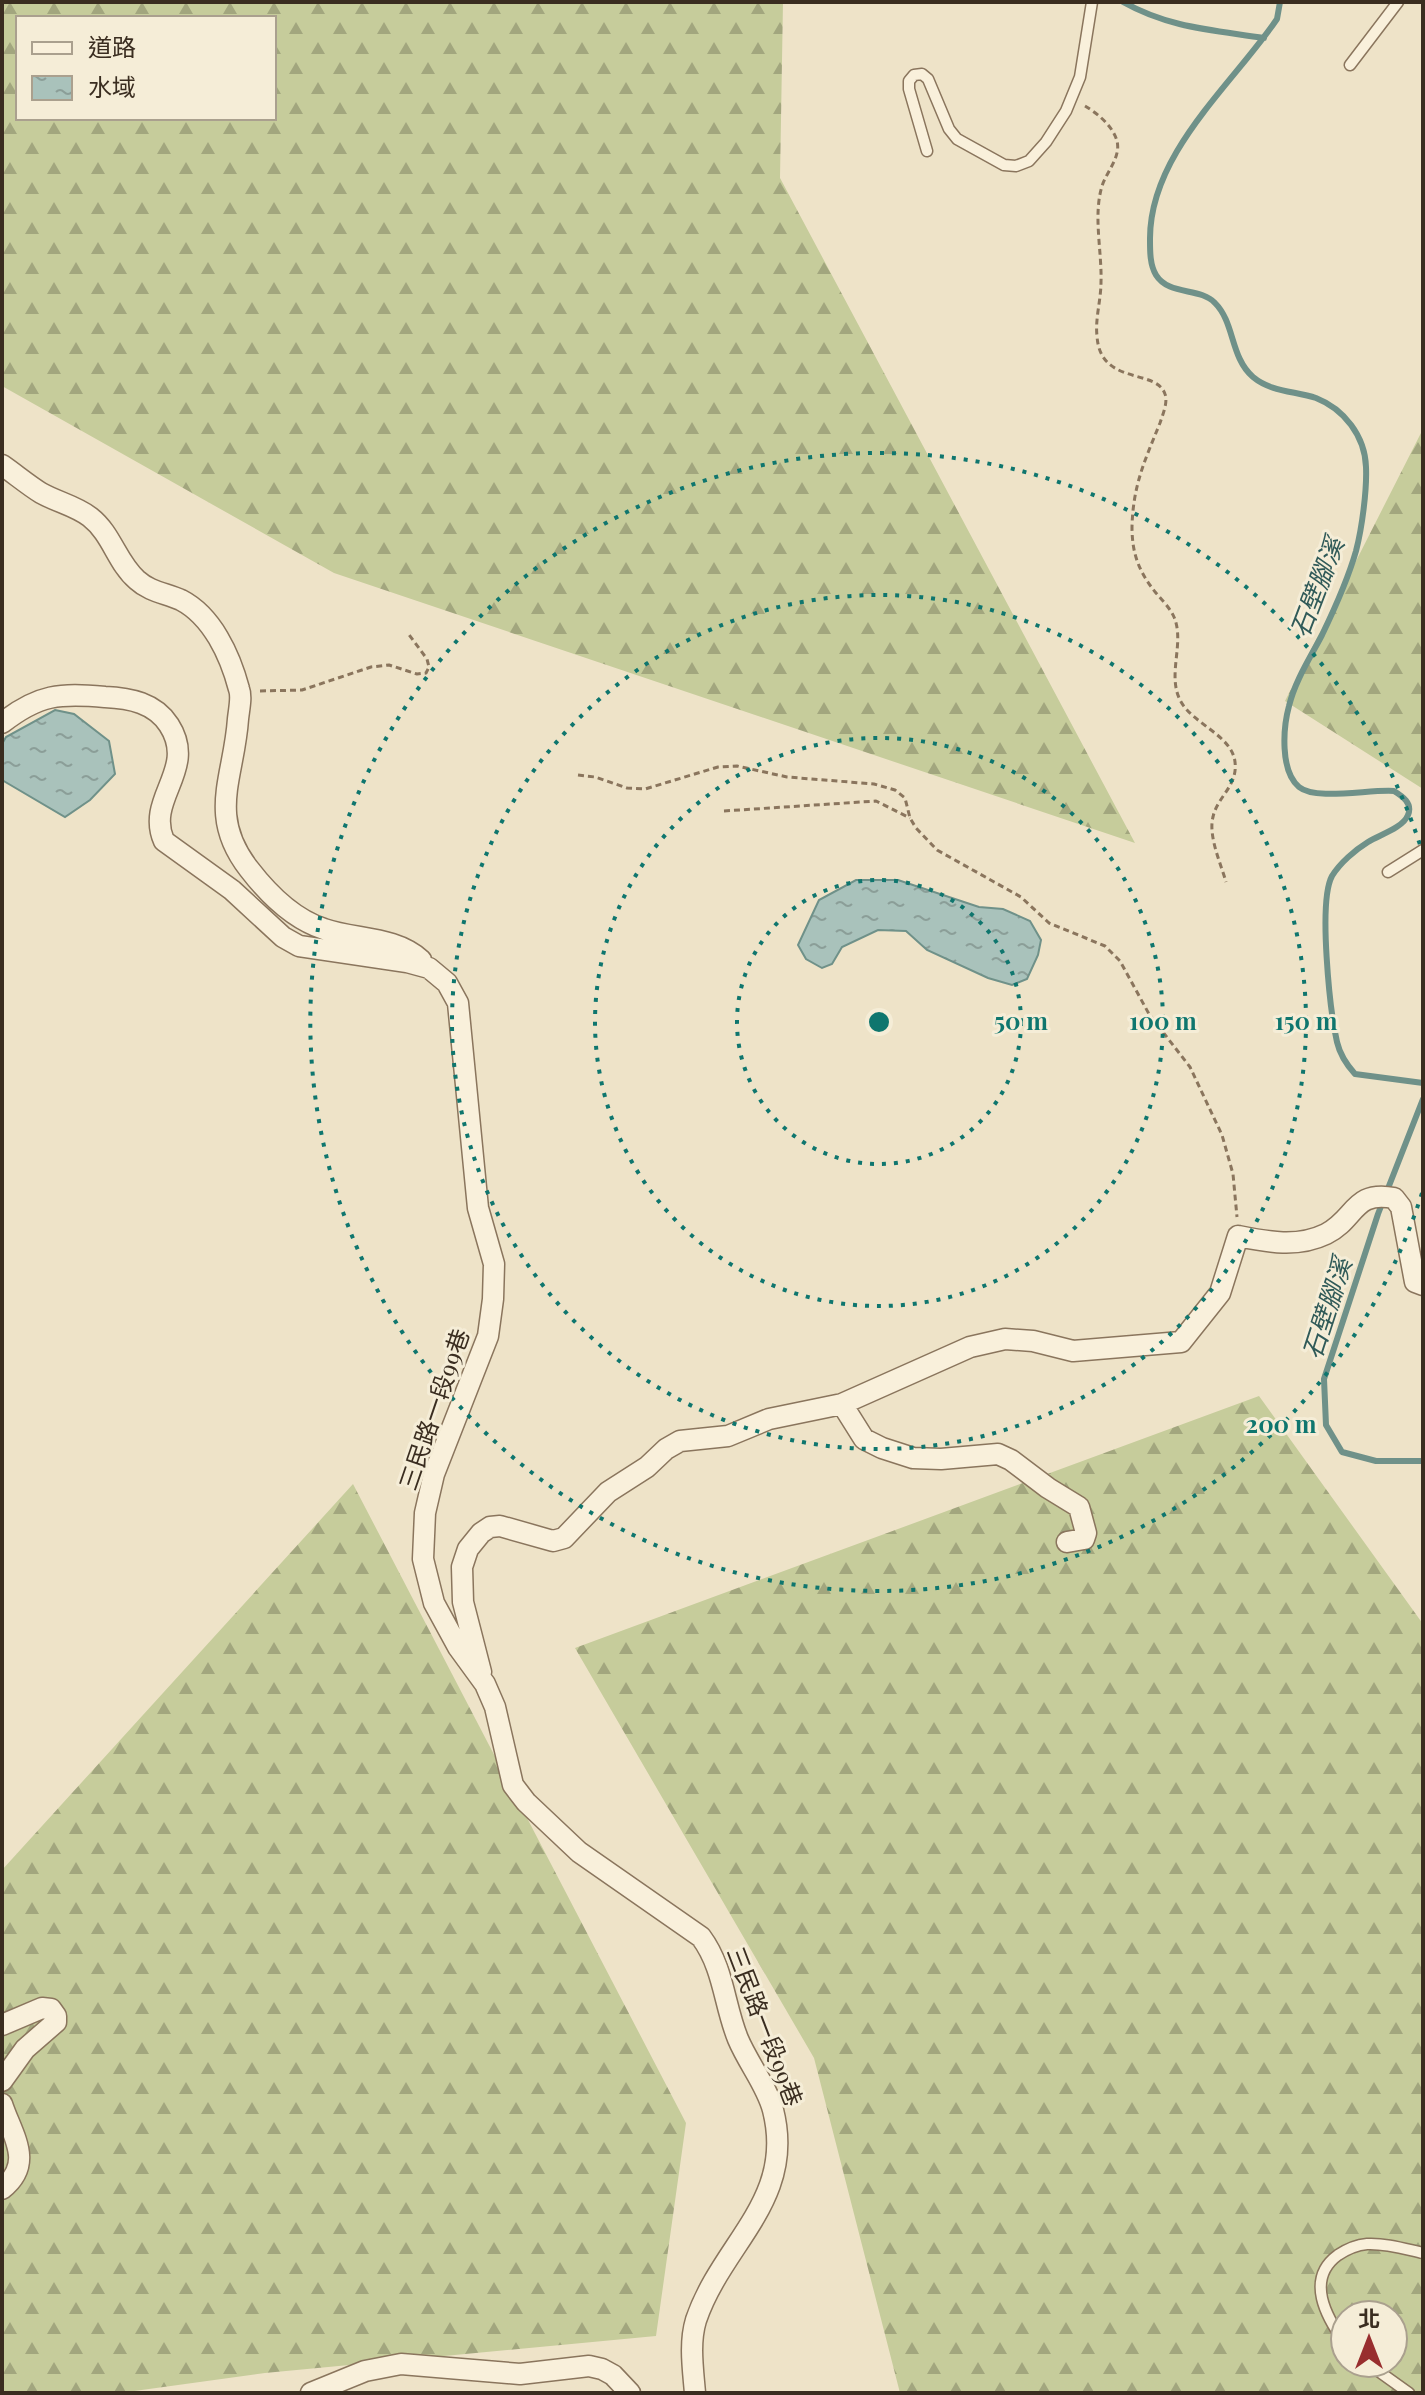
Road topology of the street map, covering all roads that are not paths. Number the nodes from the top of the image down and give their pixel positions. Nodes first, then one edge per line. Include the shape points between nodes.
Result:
1 (1092, 2) edge
2 (1398, 2) edge
3 (1350, 65) dead end
4 (927, 151) dead end
5 (2, 465) edge
6 (2, 723) edge
7 (1423, 850) edge
8 (1388, 872) dead end
9 (429, 968) junction
10 (1423, 1285) edge
11 (842, 1404) junction
12 (1067, 1542) dead end
13 (485, 1684) junction
14 (2, 2025) edge
15 (2, 2081) edge
16 (2, 2104) edge
17 (2, 2189) edge
18 (1423, 2253) edge
19 (1329, 2315) edge
20 (1389, 2379) edge
21 (311, 2393) edge
22 (630, 2393) edge
23 (695, 2393) edge
24 (1409, 2393) edge

1 - 4 lane via 1080,77 1046,142 1029,161 1004,165 957,139 922,74 914,75 909,89
2 - 3 lane
5 - 9 street, 三民路一段99巷 via 90,517 137,581 181,600 213,626 240,691 224,813 247,867 297,918 324,930 388,942
6 - 9 street via 22,707 62,694 146,704 163,714 177,737 180,757 159,819 164,841 299,946
7 - 8 lane
9 - 13 street, 三民路一段99巷 via 447,983 458,1003 478,1208 494,1264 488,1336 434,1474 423,1559 434,1603
10 - 11 street via 1415,1282 1403,1215 1394,1198 1378,1195 1364,1199 1328,1233 1300,1242 1238,1236 1220,1293 1181,1342 1073,1351 1005,1339 970,1347
11 - 12 street via 864,1439 882,1448 913,1458 998,1454 1011,1460 1079,1507 1084,1539
11 - 13 street via 769,1419 728,1436 680,1441 608,1492 564,1538 536,1538 500,1526 481,1533 462,1567 463,1602
13 - 23 street, 三民路一段99巷 via 513,1785 526,1802 579,1852 701,1937 714,1953 738,2038 773,2108 776,2169 765,2202 710,2287 695,2323
14 - 15 street via 42,2008 56,2016
16 - 17 street via 19,2152 18,2168
18 - 19 lane via 1363,2244 1334,2258 1319,2287
20 - 24 lane
21 - 22 street via 365,2371 401,2364 520,2374 589,2366 613,2375

